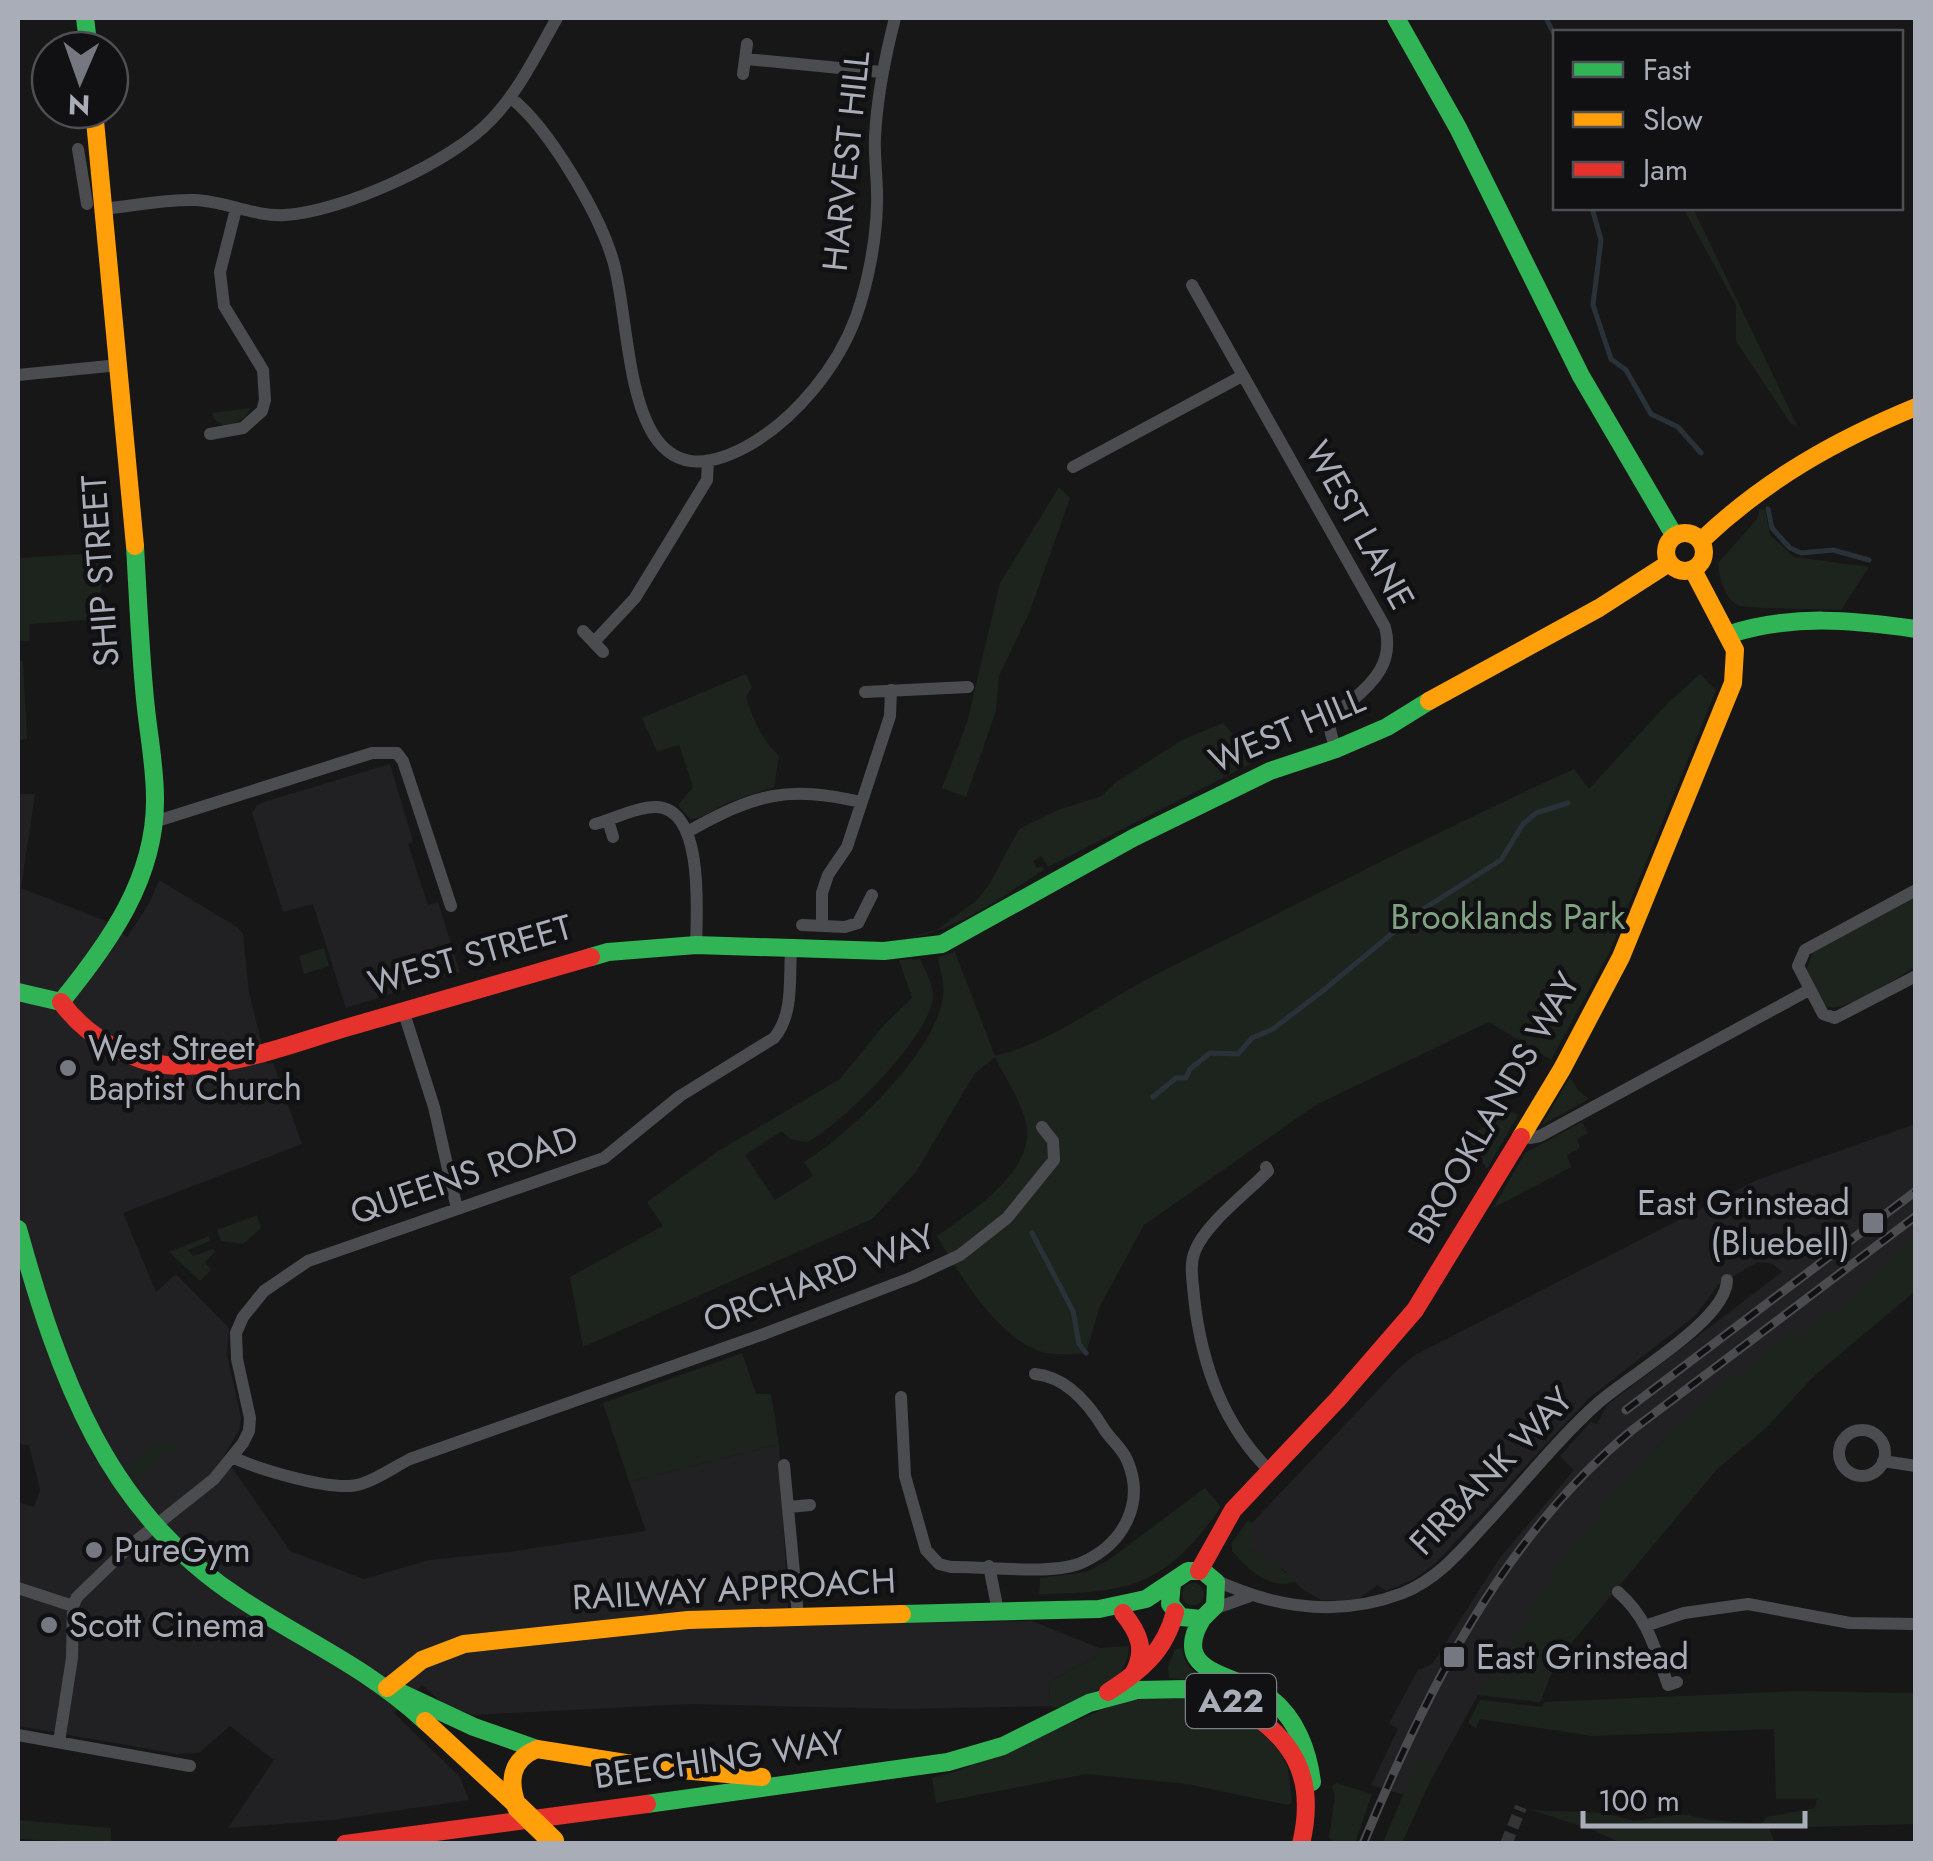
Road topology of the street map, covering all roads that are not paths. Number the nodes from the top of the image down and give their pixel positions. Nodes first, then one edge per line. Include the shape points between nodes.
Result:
1 (557, 18) edge
2 (895, 18) edge
3 (1396, 18) edge
4 (748, 44) dead end
5 (881, 72) junction
6 (511, 98) junction
7 (93, 130) edge
8 (78, 149) dead end
9 (91, 176) junction
10 (95, 206) junction
11 (236, 209) junction
12 (1192, 284) dead end
13 (120, 365) junction
14 (18, 375) edge
15 (1242, 376) junction
16 (1916, 408) edge
17 (210, 434) dead end
18 (708, 461) junction
19 (1073, 468) dead end
20 (1674, 535) junction
21 (1702, 540) junction
22 (1669, 563) junction
23 (1693, 570) junction
24 (1916, 629) edge
25 (1730, 634) junction
26 (593, 642) dead end
27 (968, 687) dead end
28 (891, 690) junction
29 (865, 692) dead end
30 (1336, 749) junction
31 (861, 802) junction
32 (154, 822) junction
33 (689, 831) junction
34 (613, 837) dead end
35 (1916, 890) edge
36 (872, 895) dead end
37 (452, 906) dead end
38 (802, 924) dead end
39 (822, 926) junction
40 (696, 945) junction
41 (924, 948) joint
42 (791, 950) junction
43 (1916, 976) edge
44 (1809, 990) junction
45 (18, 992) edge
46 (62, 1002) junction
47 (403, 1010) junction
48 (1042, 1128) dead end
49 (1522, 1134) junction
50 (1266, 1167) dead end
51 (457, 1209) junction
52 (18, 1229) edge
53 (1727, 1280) dead end
54 (1034, 1374) dead end
55 (901, 1397) dead end
56 (232, 1458) junction
57 (1883, 1462) dead end
58 (784, 1465) dead end
59 (1916, 1466) edge
60 (1270, 1471) junction
61 (810, 1505) dead end
62 (789, 1506) junction
63 (156, 1528) junction
64 (989, 1566) junction
65 (1206, 1574) junction
66 (1172, 1583) junction
67 (18, 1588) edge
68 (1618, 1592) dead end
69 (1250, 1596) junction
70 (72, 1606) junction
71 (998, 1610) junction
72 (1099, 1610) junction
73 (1174, 1611) junction
74 (1123, 1614) junction
75 (1209, 1614) junction
76 (798, 1616) junction
77 (1916, 1624) edge
78 (1648, 1625) junction
79 (1129, 1679) junction
80 (1678, 1682) dead end
81 (387, 1688) junction
82 (1090, 1703) junction
83 (18, 1735) edge
84 (59, 1742) junction
85 (537, 1748) junction
86 (190, 1766) dead end
87 (821, 1780) junction
88 (518, 1807) junction
89 (1309, 1812) junction
90 (554, 1842) edge
91 (346, 1844) edge
92 (1302, 1844) edge

1 - 6 street
2 - 5 street, HARVEST HILL
3 - 20 main road via 1581,376
4 - 5 street via 745,66
5 - 18 street, HARVEST HILL via 877,206 856,317 804,400 754,442
6 - 11 street via 437,161 380,188 310,212 282,216
6 - 18 street via 576,181 613,260 644,420 670,454
7 - 9 main road, SHIP STREET
8 - 9 street
9 - 10 main road, SHIP STREET
10 - 11 street via 196,200
10 - 13 main road, SHIP STREET
11 - 17 street via 220,272 224,306 264,370 264,400 243,428
12 - 15 street, WEST LANE
13 - 14 street
13 - 32 main road, SHIP STREET
15 - 19 street
15 - 30 street, WEST LANE via 1386,628 1382,669 1333,716
16 - 21 main road via 1826,446 1760,486
18 - 26 street via 707,480 635,598
20 - 21 main road
20 - 22 main road
21 - 23 main road via 1706,551
22 - 23 main road
22 - 30 main road, WEST HILL via 1566,627
23 - 25 main road, BROOKLANDS WAY
24 - 25 main road via 1788,620
25 - 49 main road, BROOKLANDS WAY via 1733,683 1621,957
27 - 28 street
28 - 29 street
28 - 31 street via 890,716
30 - 41 main road, WEST HILL via 1270,771
31 - 33 street via 822,793 776,794 730,808
31 - 39 street via 822,893
32 - 37 street via 372,753 397,753
32 - 46 main road, SHIP STREET via 145,864 122,916
33 - 34 street via 671,810 649,807 602,822
33 - 40 street
35 - 44 street via 1806,950 1798,966
36 - 39 street via 858,922
38 - 39 street
40 - 42 main road, WEST STREET
40 - 47 main road, WEST STREET via 608,952
41 - 42 main road, WEST STREET
42 - 51 street, QUEENS ROAD via 787,1013 774,1038 680,1096 604,1158
43 - 44 street via 1834,1018 1823,1014
44 - 49 street via 1540,1136
45 - 46 main road
46 - 47 main road, WEST STREET via 96,1040 185,1066 249,1056
47 - 51 street
48 - 56 street, ORCHARD WAY via 1054,1141 1054,1160 1007,1218 960,1255 913,1277 410,1459 360,1484 262,1471
49 - 60 main road, BROOKLANDS WAY via 1414,1310
50 - 60 street via 1202,1238 1192,1267 1197,1325 1212,1382 1248,1450
51 - 56 street, QUEENS ROAD via 308,1260 252,1303 235,1344 249,1432
52 - 63 main road via 63,1380 113,1475
53 - 69 street, FIRBANK WAY via 1700,1323 1597,1404 1424,1583 1341,1609
54 - 64 street via 1058,1379 1097,1415 1126,1458 1132,1509 1114,1540 1080,1564
55 - 64 street via 905,1476 926,1550 940,1564
56 - 63 street, QUEENS ROAD
57 - 59 street
58 - 62 street
60 - 65 main road, BROOKLANDS WAY via 1234,1510
61 - 62 street
62 - 76 street
63 - 70 street, QUEENS ROAD via 112,1562
63 - 81 main road via 218,1584
64 - 71 street
65 - 66 main road via 1183,1572
65 - 69 street, FIRBANK WAY
65 - 75 main road via 1220,1596
66 - 72 main road, RAILWAY APPROACH via 1150,1598
66 - 73 main road
67 - 70 street
68 - 78 street
69 - 75 street, FIRBANK WAY
70 - 84 street
71 - 72 main road, RAILWAY APPROACH
71 - 76 main road, RAILWAY APPROACH
72 - 74 main road, RAILWAY APPROACH
73 - 74 main road, RAILWAY APPROACH
73 - 75 main road via 1187,1620
73 - 79 main road, BEECHING WAY via 1159,1654
74 - 79 main road via 1143,1646
75 - 89 main road via 1193,1633 1199,1664 1268,1696 1296,1729 1310,1768
76 - 81 main road, RAILWAY APPROACH via 464,1644 436,1650
77 - 78 street via 1850,1623 1748,1604
78 - 80 street via 1668,1685
79 - 82 main road, BEECHING WAY
81 - 85 main road
81 - 88 main road
82 - 87 main road, BEECHING WAY / A22 via 963,1759
82 - 89 main road, BEECHING WAY / A22 via 1172,1688 1230,1700 1263,1720 1291,1749 1304,1775
83 - 84 street
84 - 86 street
85 - 87 main road, A22 via 657,1768
85 - 88 main road via 513,1770
87 - 91 main road, BEECHING WAY / A22
88 - 90 main road, bridge
89 - 92 main road, A22

